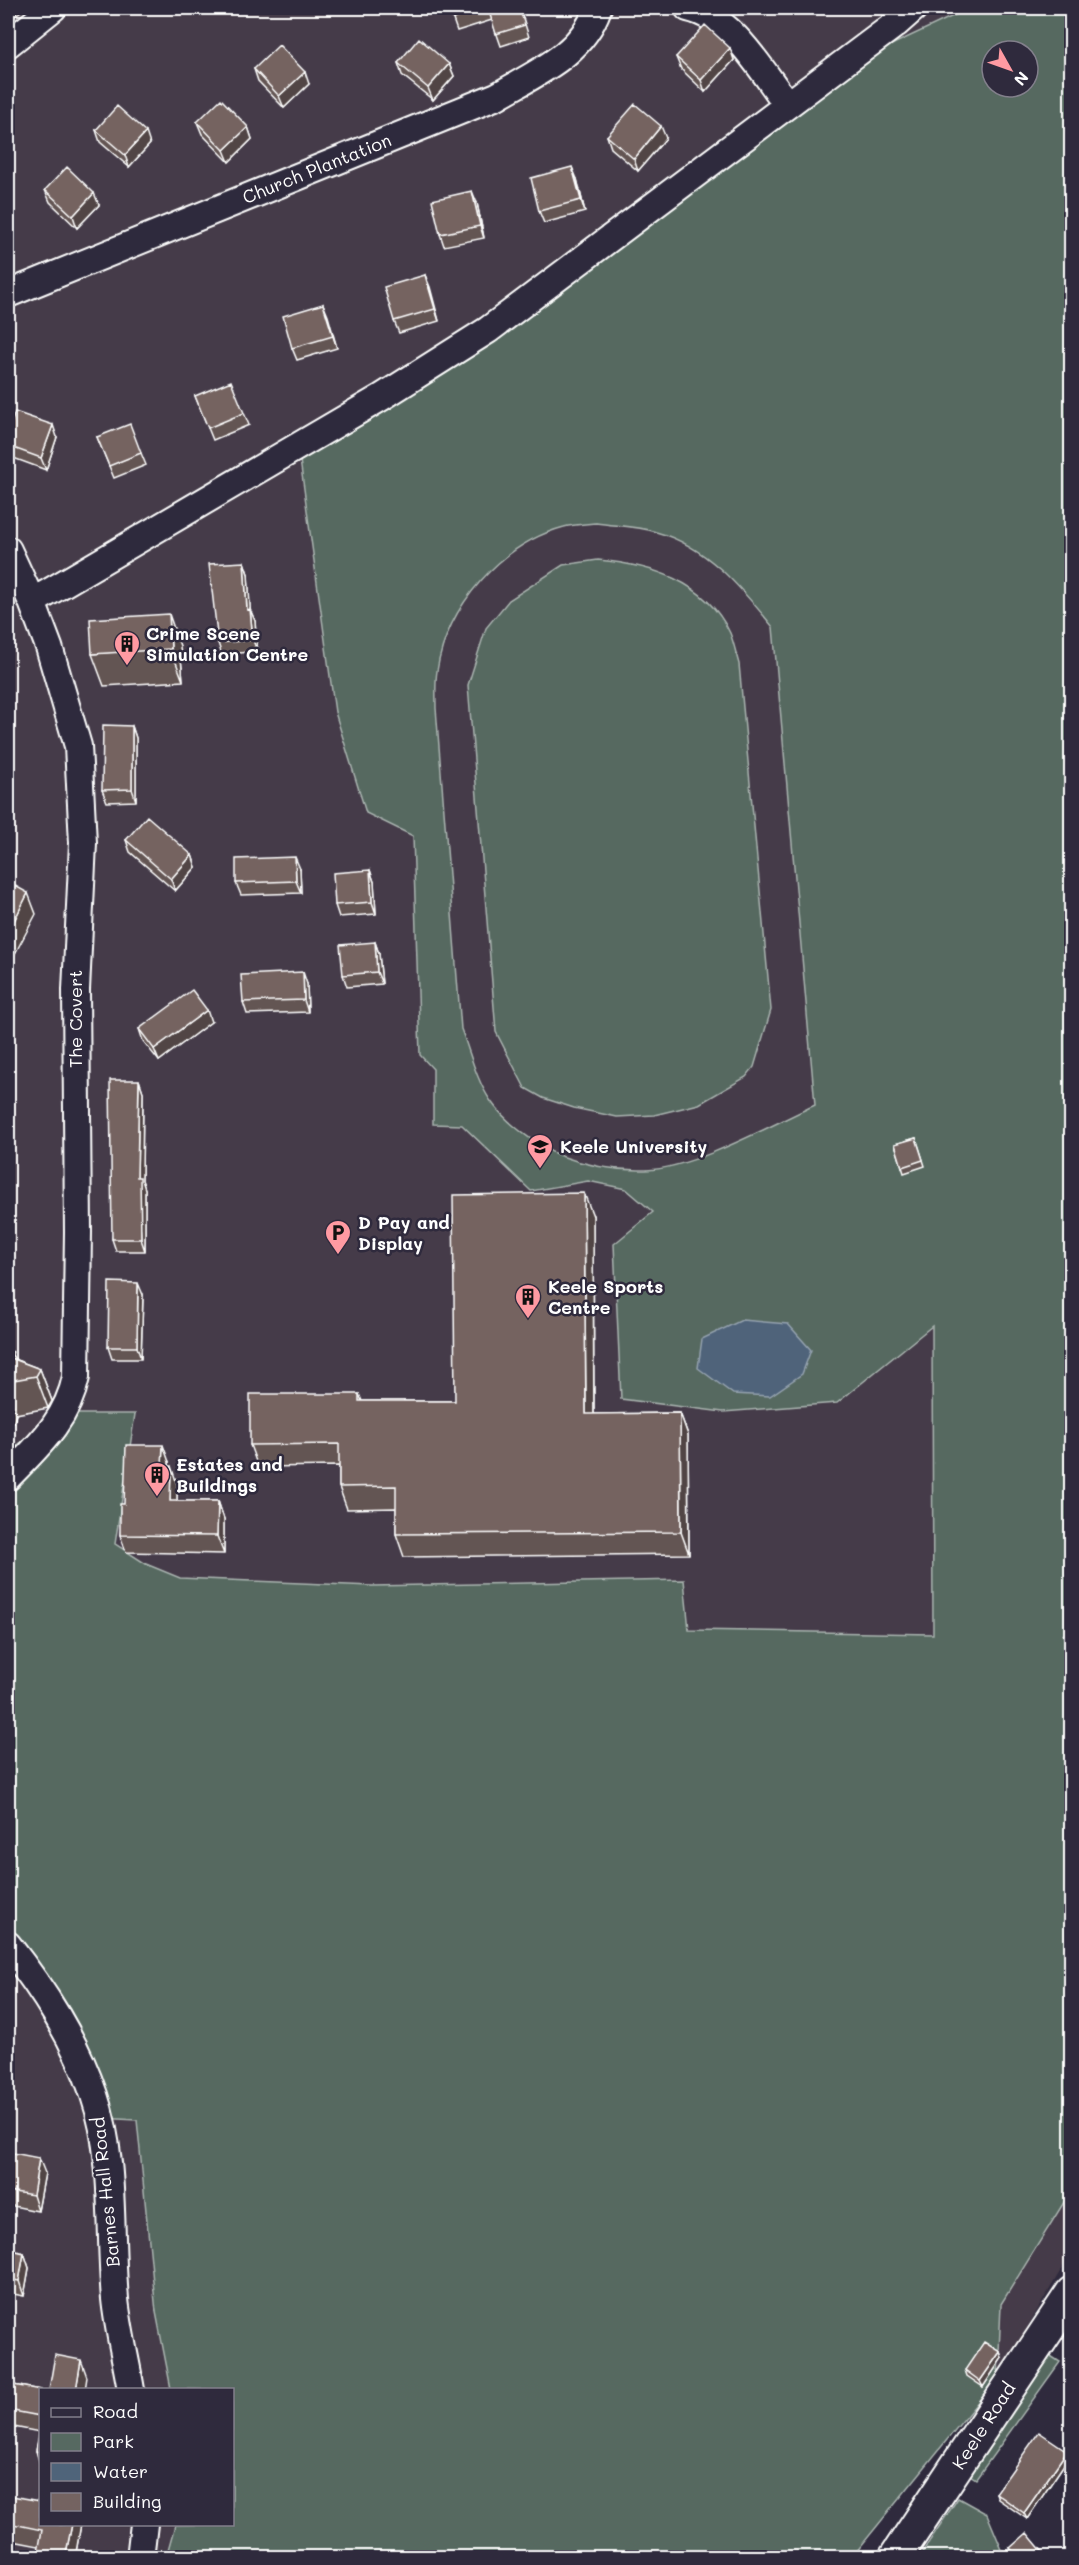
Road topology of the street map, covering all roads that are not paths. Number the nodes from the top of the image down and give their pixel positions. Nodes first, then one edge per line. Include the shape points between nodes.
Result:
1 (53, 8) edge
2 (598, 8) edge
3 (688, 8) edge
4 (914, 8) edge
5 (8, 44) edge
6 (787, 104) junction
7 (8, 294) edge
8 (8, 550) edge
9 (32, 602) junction
10 (8, 1477) edge
11 (8, 1945) edge
12 (1071, 2293) edge
13 (131, 2388) edge
14 (144, 2526) edge
15 (140, 2558) edge
16 (895, 2558) edge

1 - 5 street
2 - 7 street, Church Plantation via 592,27 567,56 497,96
3 - 6 street via 700,10 733,36
4 - 6 street
6 - 9 street via 488,330 372,403
8 - 9 street, The Covert
9 - 10 street, The Covert via 78,746 83,843 76,990 77,1360 72,1396 59,1424
11 - 13 street, Barnes Hall Road via 63,2022 96,2102 107,2165 116,2301
12 - 16 main road, Keele Road
14 - 15 street

